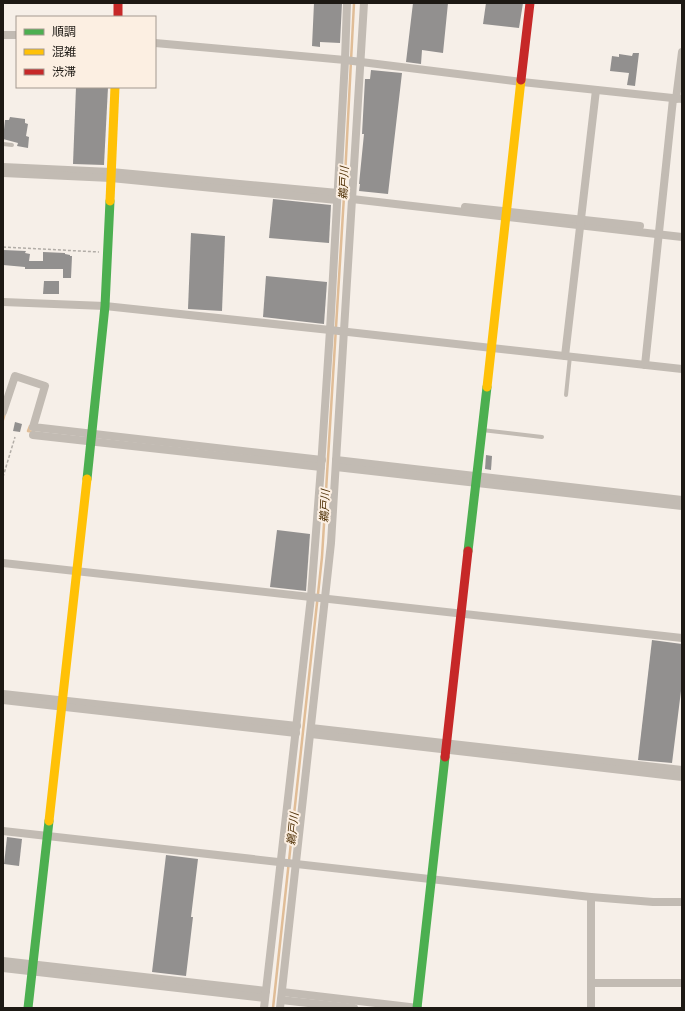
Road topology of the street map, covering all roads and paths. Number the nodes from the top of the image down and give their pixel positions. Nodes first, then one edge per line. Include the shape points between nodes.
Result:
1 (118, 3) edge
2 (347, 3) edge
3 (364, 3) edge
4 (530, 3) edge
5 (118, 16) edge
6 (3, 35) edge
7 (16, 35) edge
8 (156, 43) edge
9 (682, 52) edge
10 (347, 60) junction
11 (359, 63) junction
12 (522, 82) junction
13 (115, 88) edge
14 (596, 90) junction
15 (677, 99) edge
16 (3, 144) edge
17 (12, 145) dead end
18 (3, 166) edge
19 (3, 173) edge
20 (111, 175) junction
21 (337, 197) junction
22 (353, 197) junction
23 (506, 214) junction
24 (581, 222) junction
25 (659, 231) junction
26 (682, 231) edge
27 (682, 237) edge
28 (3, 247) edge
29 (108, 252) junction
30 (3, 302) edge
31 (105, 306) junction
32 (331, 330) junction
33 (343, 331) junction
34 (491, 347) junction
35 (568, 356) junction
36 (645, 365) junction
37 (682, 369) edge
38 (566, 395) dead end
39 (3, 412) edge
40 (482, 430) junction
41 (32, 435) dead end
42 (15, 437) dead end
43 (542, 437) dead end
44 (92, 438) junction
45 (336, 463) junction
46 (321, 464) junction
47 (3, 477) edge
48 (476, 480) junction
49 (682, 500) edge
50 (682, 506) edge
51 (3, 563) edge
52 (76, 571) junction
53 (312, 597) junction
54 (324, 598) junction
55 (462, 614) junction
56 (682, 638) edge
57 (3, 694) edge
58 (3, 700) edge
59 (62, 703) junction
60 (296, 730) junction
61 (311, 731) junction
62 (447, 746) junction
63 (682, 770) edge
64 (682, 777) edge
65 (3, 831) edge
66 (47, 836) junction
67 (283, 862) junction
68 (295, 864) junction
69 (432, 878) junction
70 (591, 897) junction
71 (682, 902) edge
72 (3, 962) edge
73 (3, 968) edge
74 (32, 968) junction
75 (591, 983) junction
76 (682, 983) edge
77 (266, 995) junction
78 (281, 1000) edge
79 (28, 1008) edge
80 (264, 1008) edge
81 (354, 1008) edge
82 (418, 1008) edge
83 (591, 1008) edge

1 - 5 street
2 - 10 street
3 - 11 street
4 - 12 street
6 - 7 street
8 - 10 street
9 - 15 street
10 - 11 street
10 - 21 street
11 - 12 street
11 - 22 street
12 - 14 street
12 - 23 street
13 - 20 street
14 - 15 street
14 - 24 street
15 - 25 street
16 - 17 lane
18 - 20 street
19 - 20 street
20 - 21 street
20 - 29 street
21 - 32 street
22 - 23 street
22 - 33 street
23 - 24 street
23 - 34 street
24 - 25 street
24 - 35 street
25 - 26 street
25 - 27 street
25 - 36 street
28 - 29 path
29 - 31 street
30 - 31 street
31 - 32 street
31 - 44 street
32 - 33 street
32 - 46 street
33 - 34 street
33 - 45 street
34 - 35 street
34 - 40 street
35 - 36 street
35 - 38 lane
36 - 37 street
39 - 44 street via 15,376 46,386 33,427
40 - 43 lane
40 - 48 street
41 - 44 street
42 - 47 path
44 - 46 street
44 - 52 street
45 - 48 street
45 - 54 street via 331,543
46 - 53 street
48 - 49 street
48 - 50 street
48 - 55 street
51 - 52 street
52 - 53 street
52 - 59 street
53 - 54 street
53 - 60 street
54 - 55 street
54 - 61 street
55 - 56 street
55 - 62 street
57 - 59 street
58 - 59 street
59 - 60 street
59 - 66 street
60 - 67 street
61 - 62 street
61 - 68 street
62 - 63 street
62 - 64 street
62 - 69 street
65 - 66 street
66 - 67 street
66 - 74 street
67 - 68 street
67 - 77 street
68 - 69 street
68 - 78 street
69 - 70 street
69 - 82 street
70 - 71 street
70 - 75 street
72 - 74 street
73 - 74 street
74 - 77 street
74 - 79 street
75 - 76 street
75 - 83 street
77 - 80 street
78 - 81 street
78 - 82 street

